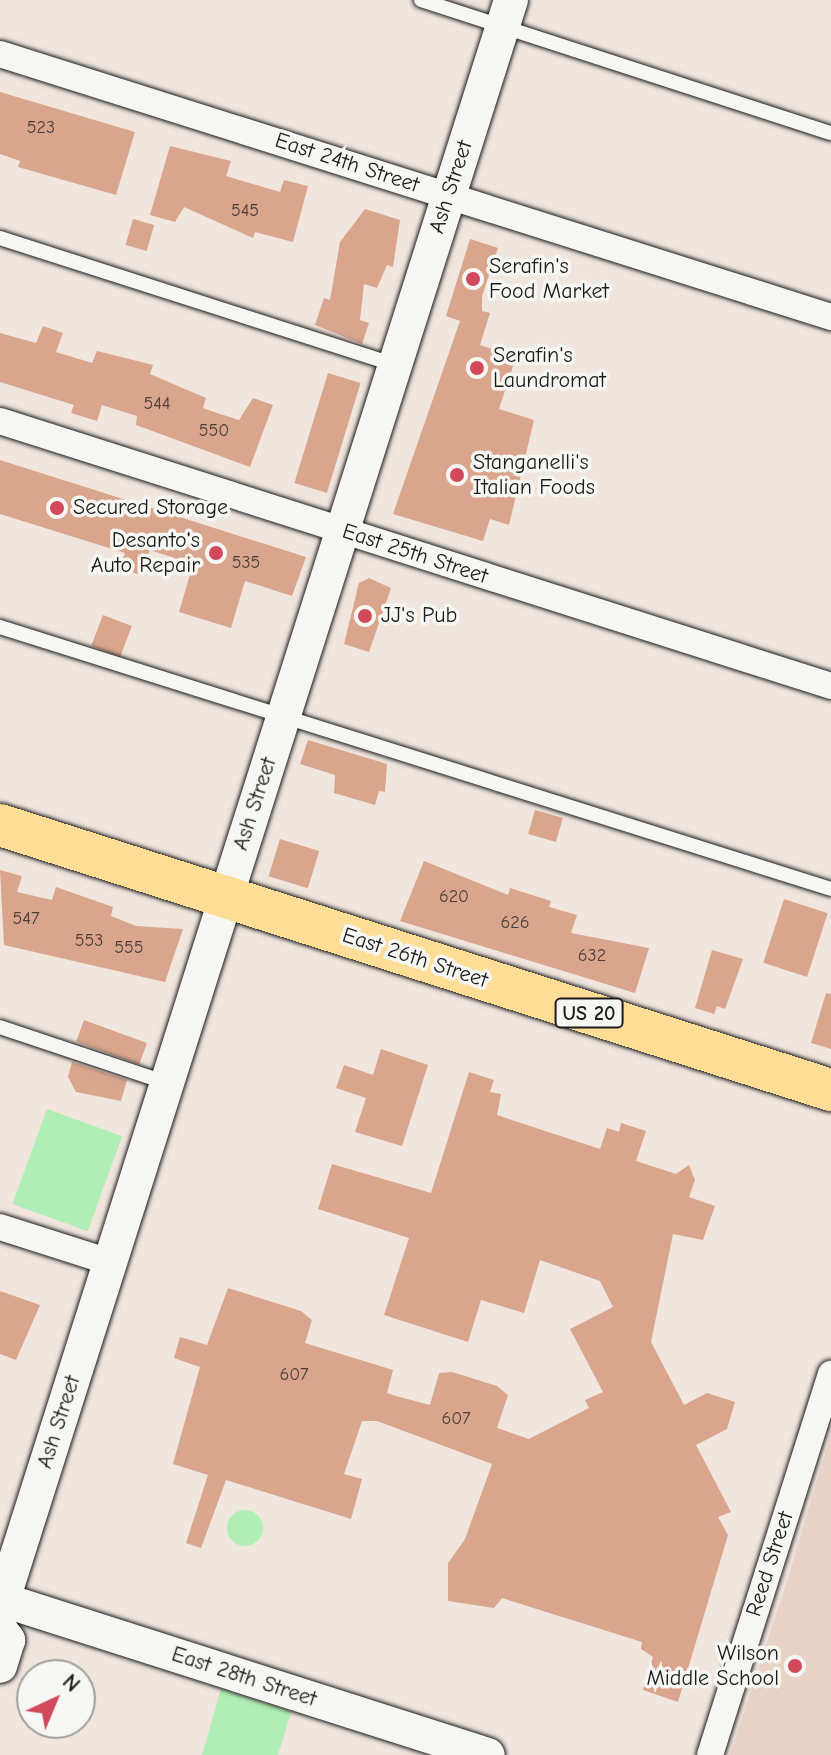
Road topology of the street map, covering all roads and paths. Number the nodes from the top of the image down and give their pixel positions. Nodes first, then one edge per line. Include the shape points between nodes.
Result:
1 (421, 0) edge
2 (507, 13) edge
3 (0, 54) edge
4 (831, 133) edge
5 (449, 195) junction
6 (0, 238) edge
7 (831, 317) edge
8 (395, 365) junction
9 (0, 421) edge
10 (342, 531) junction
11 (0, 627) edge
12 (831, 686) edge
13 (283, 718) junction
14 (0, 825) edge
15 (831, 889) edge
16 (226, 897) junction
17 (0, 1027) edge
18 (167, 1083) junction
19 (831, 1090) edge
20 (0, 1227) edge
21 (110, 1262) junction
22 (831, 1374) edge
23 (1, 1609) edge
24 (0, 1666) edge
25 (488, 1755) edge
26 (710, 1755) edge

1 - 2 lane
2 - 4 lane
2 - 5 street, Ash Street
3 - 5 street, East 24th Street
5 - 7 street, East 24th Street
5 - 8 street, Ash Street
6 - 8 lane
8 - 10 street, Ash Street
9 - 10 street, East 25th Street
10 - 12 street, East 25th Street
10 - 13 street, Ash Street
11 - 13 lane
13 - 15 lane
13 - 16 street, Ash Street
14 - 16 main road, East 26th Street / US 20
16 - 18 street, Ash Street
16 - 19 main road, East 26th Street / US 20
17 - 18 lane
18 - 21 street, Ash Street
20 - 21 street
21 - 23 street, Ash Street
22 - 26 street, Reed Street
23 - 24 street, Ash Street via 8,1640
23 - 25 street, East 28th Street

